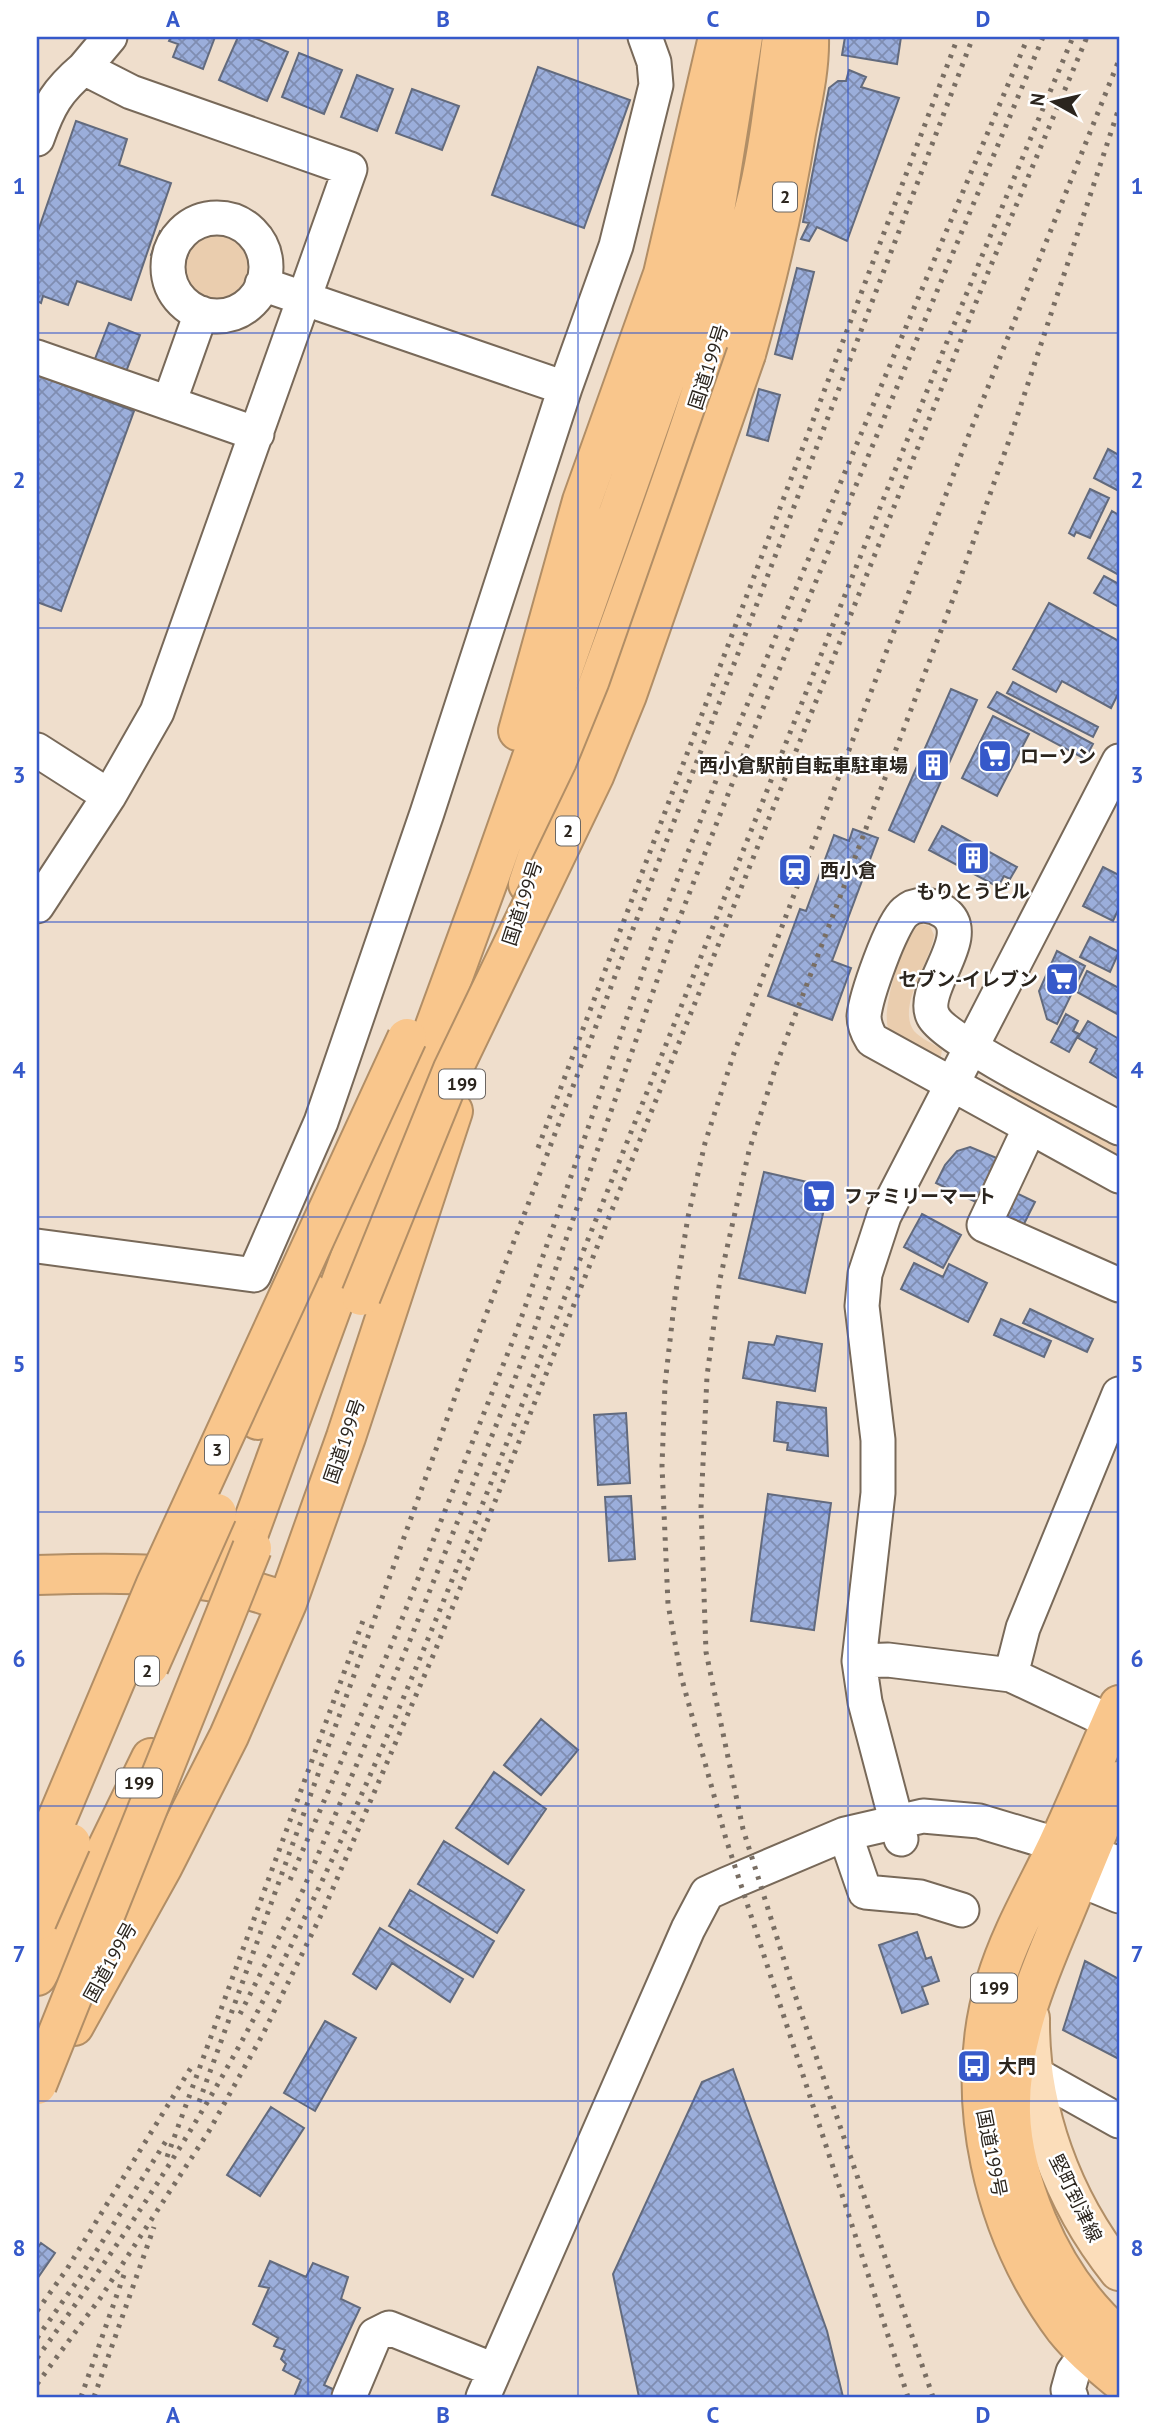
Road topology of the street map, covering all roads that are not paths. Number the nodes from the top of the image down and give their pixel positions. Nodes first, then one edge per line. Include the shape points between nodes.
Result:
1 (110, 37) edge
2 (645, 37) edge
3 (718, 37) edge
4 (743, 37) edge
5 (782, 37) edge
6 (809, 37) edge
7 (84, 68) junction
8 (37, 138) edge
9 (262, 285) junction
10 (306, 300) junction
11 (201, 313) junction
12 (37, 357) edge
13 (565, 388) junction
14 (169, 403) junction
15 (257, 434) junction
16 (37, 750) edge
17 (1119, 762) edge
18 (109, 796) junction
19 (37, 906) edge
20 (407, 1038) junction
21 (972, 1048) junction
22 (953, 1083) junction
23 (1030, 1127) junction
24 (1119, 1128) edge
25 (1119, 1177) edge
26 (37, 1246) edge
27 (1119, 1285) edge
28 (1119, 1394) edge
29 (253, 1548) junction
30 (37, 1575) edge
31 (230, 1583) junction
32 (287, 1603) junction
33 (859, 1661) junction
34 (1011, 1675) junction
35 (1115, 1713) edge
36 (1119, 1782) edge
37 (899, 1830) junction
38 (847, 1843) junction
39 (1078, 1861) edge
40 (37, 1867) edge
41 (1119, 1896) edge
42 (962, 1910) dead end
43 (37, 1921) edge
44 (37, 1976) edge
45 (1031, 1995) junction
46 (37, 2015) edge
47 (1033, 2073) junction
48 (37, 2085) edge
49 (37, 2092) edge
50 (1119, 2121) edge
51 (988, 2144) junction
52 (1032, 2208) junction
53 (1083, 2220) junction
54 (1022, 2254) junction
55 (1119, 2271) edge
56 (1119, 2282) edge
57 (1104, 2339) edge
58 (1119, 2380) edge
59 (489, 2384) edge
60 (349, 2397) edge
61 (1071, 2397) edge

1 - 7 street
2 - 13 street via 656,85 647,130 616,246
3 - 20 highway, 2 via 678,217 643,333 574,527 503,783
4 - 31 highway, 国道199号 / 199 via 714,217 678,341 490,876
5 - 32 highway, 国道199号 / 199 via 759,191 709,366 569,760
6 - 29 highway, 2, bridge via 805,83 772,261 746,354 622,706 573,821 453,1069
7 - 8 street via 49,104
7 - 10 street via 131,92 350,169
9 - 10 street
9 - 11 street via 241,309 226,315
9 - 11 street via 266,269 257,238 232,220 200,221 176,240 168,271 181,300
10 - 13 street
10 - 15 street
11 - 14 street
12 - 14 street
13 - 26 street via 320,1122 254,1275
14 - 15 street
15 - 18 street via 157,712
16 - 18 street
17 - 21 street
18 - 19 street
20 - 40 highway, 3, bridge via 156,1584
20 - 43 highway, 2, bridge via 263,1409
21 - 22 street
21 - 22 street via 937,1023 930,1009 953,942 951,918 932,906 911,908 895,928 866,1004 864,1024 880,1046
21 - 24 street
22 - 23 street
22 - 33 street via 884,1216 865,1273 863,1338 878,1440 878,1493
23 - 25 street
23 - 27 street via 984,1225
28 - 34 street via 1023,1628
29 - 46 highway, 2, bridge
29 - 48 highway, bridge
30 - 31 highway via 121,1572
31 - 32 highway
31 - 44 highway, 国道199号 / 199 via 135,1793
32 - 49 highway, 国道199号 / 199 via 229,1736 163,1866
33 - 34 street via 888,1660
33 - 37 street via 865,1702
34 - 35 street
35 - 39 highway, 国道199号 / 199
36 - 39 highway, 国道199号 / 199
37 - 38 street
37 - 39 street via 960,1835
38 - 42 street via 865,1892 920,1896
38 - 59 street via 707,1893
39 - 41 street
39 - 45 highway, 国道199号 / 199
39 - 51 highway, 国道199号 / 199 via 1006,1953 988,2009 981,2071
45 - 47 main road, 堅町到津線
45 - 52 highway, 国道199号 / 199 via 1016,2053 1011,2112 1019,2169
47 - 50 street
47 - 53 main road, 堅町到津線 via 1052,2148
51 - 52 highway via 1010,2185
51 - 54 highway, 国道199号 / 199 via 1003,2206
52 - 53 main road via 1051,2201 1068,2203
52 - 54 highway via 1022,2224
52 - 56 main road, 堅町到津線
52 - 57 highway, 国道199号 / 199 via 1062,2272
53 - 55 main road, 堅町到津線
54 - 57 highway, 国道199号 / 199 via 1046,2299
57 - 58 highway, 国道199号 / 199
57 - 61 street via 1073,2372 1068,2390
59 - 60 street via 389,2328 374,2335

